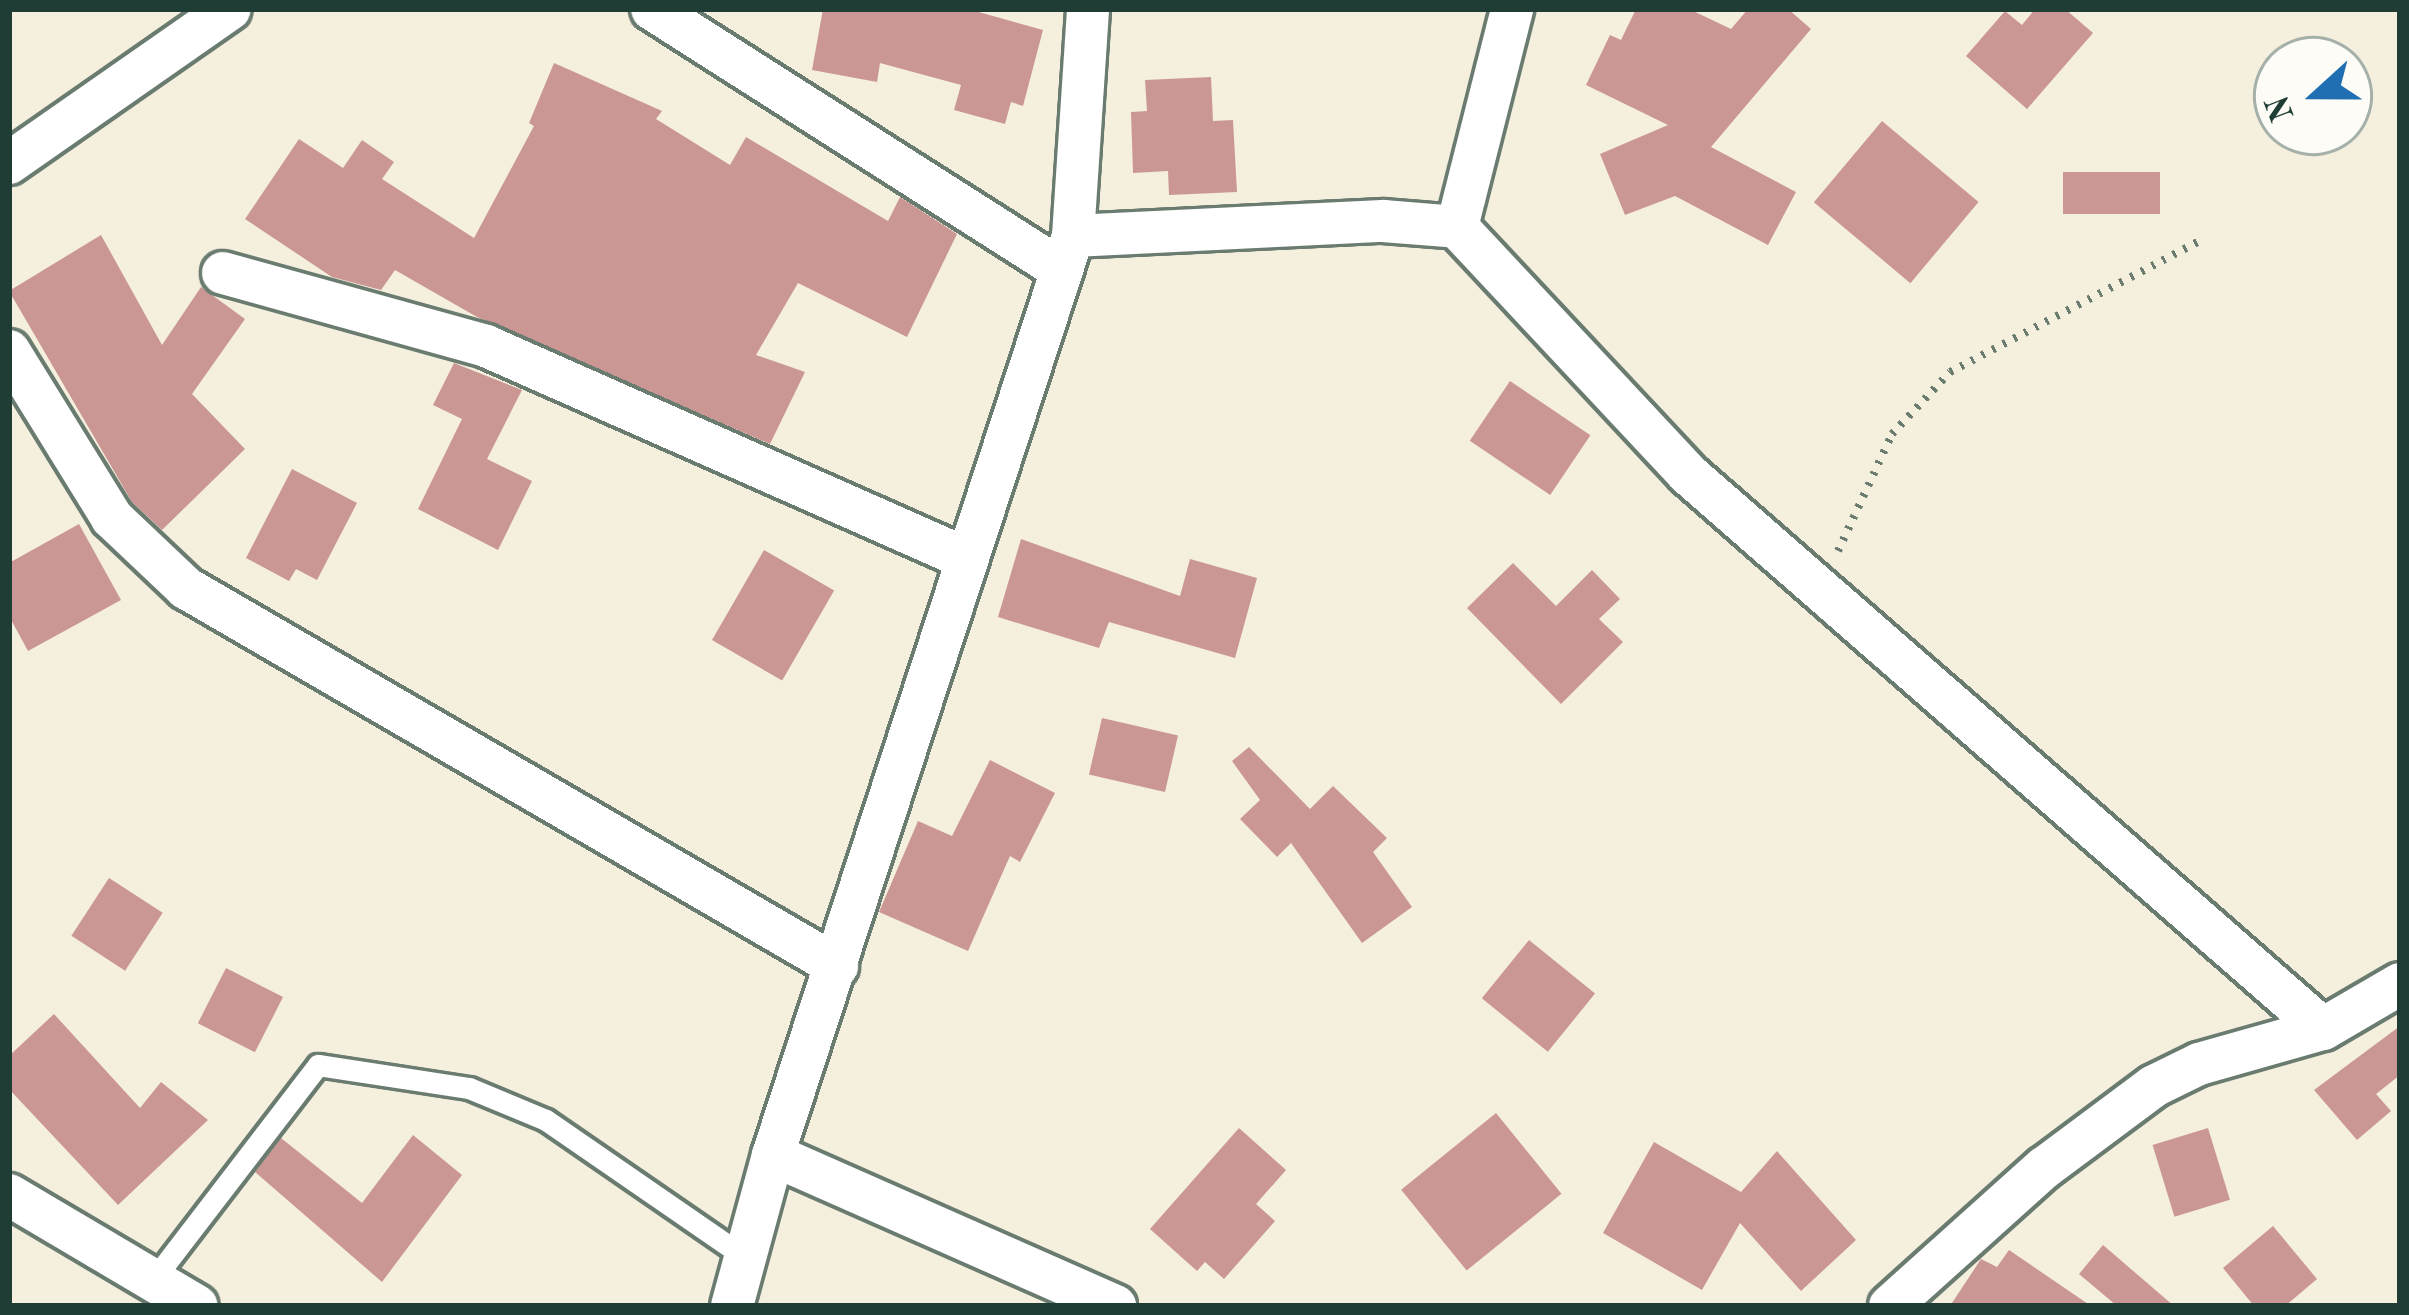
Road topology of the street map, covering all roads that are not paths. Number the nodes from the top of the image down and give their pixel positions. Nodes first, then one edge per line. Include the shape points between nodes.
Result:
1 (230, 9) edge
2 (652, 9) edge
3 (1512, 9) edge
4 (1083, 12) edge
5 (9, 163) edge
6 (1457, 227) junction
7 (1068, 253) junction
8 (223, 273) dead end
9 (9, 351) edge
10 (965, 558) junction
11 (837, 966) junction
12 (2400, 984) edge
13 (2323, 1030) junction
14 (772, 1155) junction
15 (9, 1195) edge
16 (746, 1258) junction
17 (153, 1280) junction
18 (197, 1306) edge
19 (733, 1306) edge
20 (1115, 1306) edge
21 (1890, 1306) edge

1 - 5 street
2 - 7 street
3 - 6 street
4 - 7 street
6 - 7 street via 1383,221
6 - 13 street via 1688,474
7 - 10 street
8 - 10 street via 486,346
9 - 11 street via 112,518 186,588
10 - 11 street
11 - 14 street
12 - 13 street
13 - 21 street via 2199,1064 2154,1086 2044,1168
14 - 16 street
14 - 20 street
15 - 17 street
16 - 17 lane via 546,1120 469,1088 318,1065
16 - 19 street
17 - 18 street

